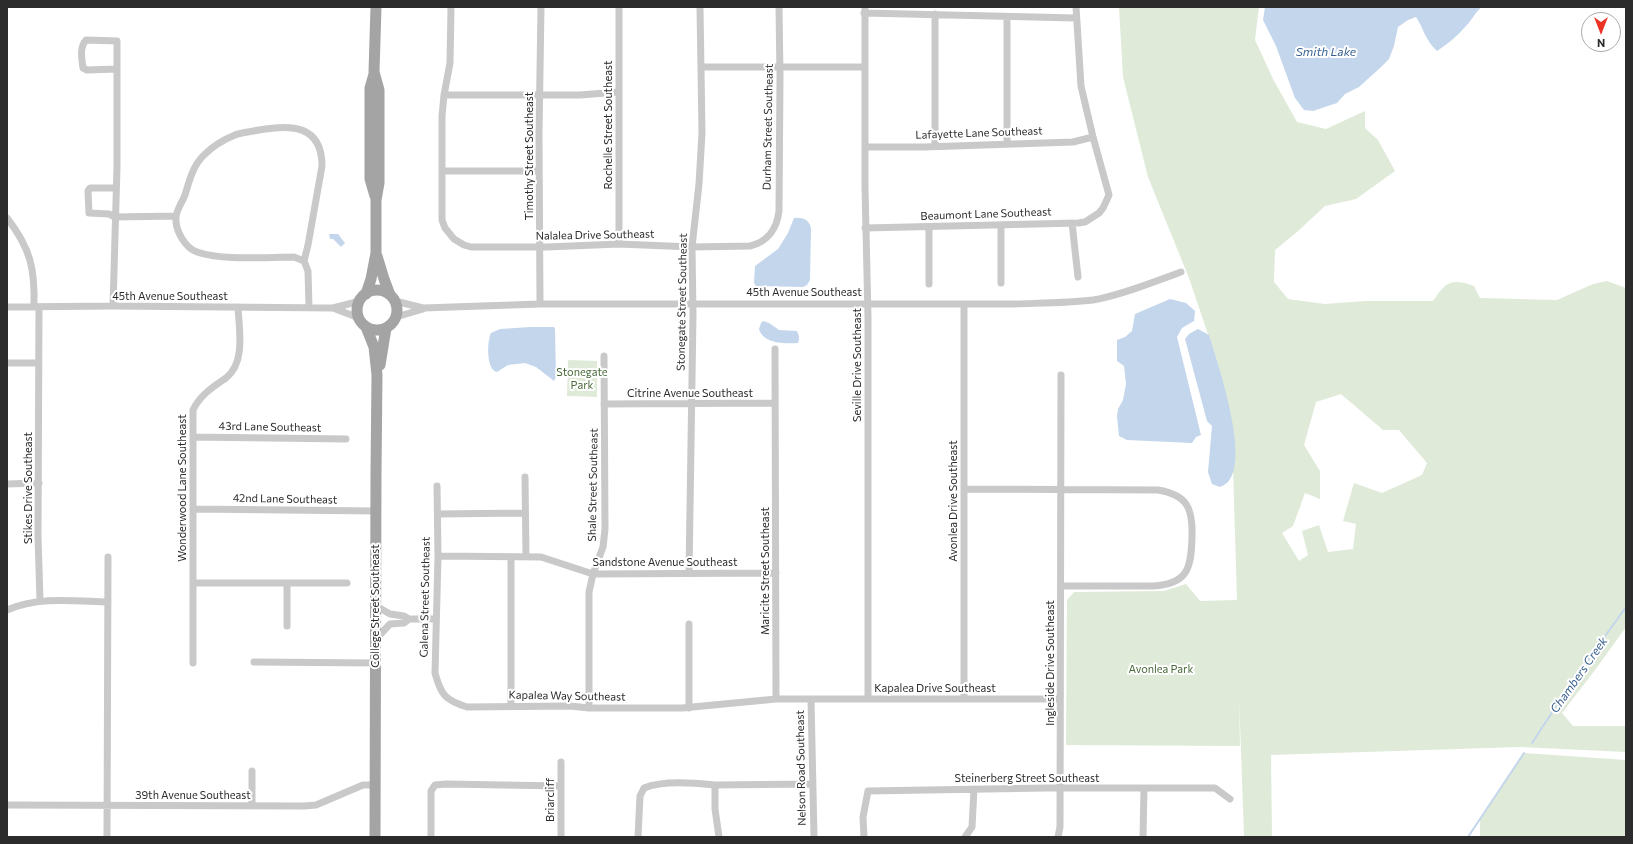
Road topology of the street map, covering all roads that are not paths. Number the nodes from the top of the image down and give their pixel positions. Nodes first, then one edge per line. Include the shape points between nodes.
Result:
1 (376, 7) edge
2 (451, 7) edge
3 (541, 7) edge
4 (619, 7) edge
5 (700, 7) edge
6 (780, 7) edge
7 (1076, 7) edge
8 (864, 10) edge
9 (935, 14) junction
10 (1007, 17) junction
11 (1076, 18) junction
12 (701, 67) junction
13 (780, 67) junction
14 (864, 67) junction
15 (117, 69) junction
16 (618, 92) junction
17 (444, 95) junction
18 (540, 95) junction
19 (1092, 137) junction
20 (1007, 143) junction
21 (935, 146) junction
22 (865, 147) junction
23 (442, 171) junction
24 (539, 171) junction
25 (115, 188) junction
26 (176, 216) junction
27 (115, 217) junction
28 (8, 221) edge
29 (1072, 223) junction
30 (1001, 225) junction
31 (929, 227) junction
32 (865, 228) junction
33 (762, 241) joint
34 (619, 244) junction
35 (539, 247) junction
36 (692, 247) junction
37 (376, 253) junction
38 (304, 260) junction
39 (1181, 272) dead end
40 (1078, 277) dead end
41 (1001, 283) dead end
42 (929, 284) dead end
43 (363, 297) junction
44 (393, 298) junction
45 (867, 303) junction
46 (540, 304) junction
47 (693, 304) junction
48 (964, 304) junction
49 (113, 306) junction
50 (7, 307) edge
51 (37, 307) junction
52 (238, 307) junction
53 (309, 307) junction
54 (333, 308) junction
55 (423, 308) junction
56 (359, 318) junction
57 (396, 318) junction
58 (366, 327) junction
59 (386, 328) junction
60 (775, 349) dead end
61 (604, 356) dead end
62 (7, 363) edge
63 (39, 363) junction
64 (377, 375) junction
65 (1060, 375) dead end
66 (775, 403) junction
67 (604, 404) junction
68 (692, 404) junction
69 (193, 437) junction
70 (346, 439) dead end
71 (525, 477) dead end
72 (39, 483) junction
73 (7, 484) edge
74 (437, 486) dead end
75 (964, 489) junction
76 (1060, 489) junction
77 (193, 509) junction
78 (376, 511) junction
79 (525, 513) junction
80 (438, 514) junction
81 (438, 556) junction
82 (108, 557) dead end
83 (511, 557) junction
84 (526, 557) junction
85 (689, 573) junction
86 (776, 573) junction
87 (593, 574) junction
88 (193, 583) junction
89 (287, 583) junction
90 (347, 583) dead end
91 (1061, 586) junction
92 (40, 601) junction
93 (108, 602) junction
94 (376, 606) junction
95 (7, 610) edge
96 (409, 619) junction
97 (436, 619) junction
98 (689, 624) dead end
99 (287, 626) dead end
100 (376, 639) junction
101 (254, 662) dead end
102 (193, 663) dead end
103 (375, 663) junction
104 (868, 698) junction
105 (776, 699) junction
106 (811, 699) junction
107 (964, 699) junction
108 (1060, 699) junction
109 (452, 702) joint
110 (511, 706) junction
111 (589, 708) junction
112 (685, 708) junction
113 (561, 762) dead end
114 (252, 771) dead end
115 (812, 784) junction
116 (375, 785) junction
117 (715, 785) junction
118 (561, 786) junction
119 (1060, 788) junction
120 (974, 789) junction
121 (1144, 789) junction
122 (1230, 799) dead end
123 (7, 805) edge
124 (107, 806) junction
125 (252, 806) junction
126 (107, 837) edge
127 (375, 837) edge
128 (431, 837) edge
129 (561, 837) edge
130 (638, 837) edge
131 (719, 837) edge
132 (814, 837) edge
133 (864, 837) edge
134 (965, 837) edge
135 (1058, 837) edge
136 (1143, 837) edge

1 - 37 main road via 374,72 379,90
2 - 17 street via 450,63
3 - 18 street, Timothy Street Southeast
4 - 16 street, Rochelle Street Southeast
5 - 12 street, Stonegate Street Southeast
6 - 13 street, Durham Street Southeast
7 - 11 street
8 - 9 street
8 - 14 street, Seville Drive Southeast
9 - 10 street
9 - 21 street
10 - 11 street
10 - 20 street
11 - 19 street via 1081,86
12 - 13 street
12 - 36 street, Stonegate Street Southeast via 700,177
13 - 14 street
13 - 33 street, Durham Street Southeast via 778,219 772,232
14 - 22 street, Seville Drive Southeast
15 - 15 street via 117,41 86,40 83,43 83,68
15 - 25 street
16 - 18 street
16 - 34 street, Rochelle Street Southeast
17 - 18 street
17 - 23 street
18 - 24 street, Timothy Street Southeast
19 - 20 street, Lafayette Lane Southeast via 1074,142
19 - 29 street, Beaumont Lane Southeast via 1108,190 1108,200 1099,213 1085,222
20 - 21 street, Lafayette Lane Southeast
21 - 22 street, Lafayette Lane Southeast
22 - 32 street, Seville Drive Southeast
23 - 24 street
23 - 35 street, Nalalea Drive Southeast via 442,220 454,239 471,247
24 - 35 street, Timothy Street Southeast
25 - 27 street
25 - 27 street via 93,187 88,191 89,213 109,214
26 - 27 street
26 - 38 street via 176,227 189,247 196,252 220,256 294,257
26 - 38 street via 203,155 217,145 236,135 277,127 304,131 316,141 322,154 322,166
27 - 49 street
28 - 51 street, Stikes Drive Southeast via 20,235 30,257
29 - 30 street, Beaumont Lane Southeast
29 - 40 street
30 - 31 street, Beaumont Lane Southeast
30 - 41 street
31 - 32 street, Beaumont Lane Southeast
31 - 42 street
32 - 45 street, Seville Drive Southeast
33 - 36 street, Nalalea Drive Southeast via 750,246
34 - 35 street, Nalalea Drive Southeast
34 - 36 street, Nalalea Drive Southeast
35 - 46 street, Timothy Street Southeast
36 - 47 street, Stonegate Street Southeast
37 - 43 main road via 371,279
37 - 44 main road
38 - 53 street via 308,271
39 - 48 street, 45th Avenue Southeast via 1094,300
43 - 44 main road via 377,290
43 - 54 street, 45th Avenue Southeast
43 - 56 main road via 357,308
44 - 55 street, 45th Avenue Southeast
44 - 57 main road via 398,310
45 - 47 street, 45th Avenue Southeast
45 - 48 street, 45th Avenue Southeast
45 - 104 street, Seville Drive Southeast
46 - 47 street, 45th Avenue Southeast
46 - 55 street, 45th Avenue Southeast
47 - 68 street, Stonegate Street Southeast
48 - 75 street, Avonlea Drive Southeast
49 - 51 street, 45th Avenue Southeast
49 - 52 street, 45th Avenue Southeast
50 - 51 street, 45th Avenue Southeast
51 - 63 street, Stikes Drive Southeast
52 - 53 street, 45th Avenue Southeast
52 - 69 street, Wonderwood Lane Southeast via 238,362 228,376 196,402 193,410
53 - 54 street, 45th Avenue Southeast
54 - 56 street, 45th Avenue Southeast
55 - 57 street, 45th Avenue Southeast
56 - 58 main road
57 - 59 main road
58 - 59 main road via 376,330
58 - 64 main road, College Street Southeast via 374,347
59 - 64 main road, College Street Southeast
60 - 66 street, Maricite Street Southeast
61 - 67 street, Shale Street Southeast
62 - 63 street
63 - 72 street, Stikes Drive Southeast
64 - 78 main road, College Street Southeast
65 - 76 street, Ingleside Drive Southeast
66 - 68 street, Citrine Avenue Southeast
66 - 86 street, Maricite Street Southeast
67 - 68 street, Citrine Avenue Southeast
67 - 87 street, Shale Street Southeast via 605,529 603,547
68 - 85 street, Stonegate Street Southeast
69 - 70 street, 43rd Lane Southeast
69 - 77 street, Wonderwood Lane Southeast
71 - 79 street
72 - 73 street
72 - 92 street, Stikes Drive Southeast
74 - 80 street, Galena Street Southeast
75 - 76 street
75 - 107 street, Avonlea Drive Southeast
76 - 91 street, Ingleside Drive Southeast
76 - 91 street via 1169,492 1186,504 1191,512 1192,524 1189,567 1172,583 1154,586
77 - 78 street, 42nd Lane Southeast
77 - 88 street, Wonderwood Lane Southeast
78 - 94 main road, College Street Southeast
79 - 80 street
79 - 84 street
80 - 81 street, Galena Street Southeast
81 - 83 street, Sandstone Avenue Southeast
81 - 97 street, Galena Street Southeast
82 - 93 street
83 - 84 street, Sandstone Avenue Southeast
83 - 110 street
84 - 87 street, Sandstone Avenue Southeast via 541,557
85 - 86 street, Sandstone Avenue Southeast
85 - 87 street, Sandstone Avenue Southeast
86 - 105 street, Maricite Street Southeast
87 - 111 street, Shale Street Southeast via 589,592
88 - 89 street
88 - 102 street, Wonderwood Lane Southeast
89 - 90 street
89 - 99 street
91 - 108 street, Ingleside Drive Southeast
92 - 93 street
92 - 95 street
93 - 124 street
94 - 96 street via 390,614
94 - 100 main road, College Street Southeast
96 - 97 street
96 - 100 street via 404,623 390,624
97 - 109 street, Galena Street Southeast via 435,673 440,690
98 - 112 street
100 - 103 main road, College Street Southeast
101 - 103 street
103 - 116 main road, College Street Southeast
104 - 106 street, Kapalea Drive Southeast
104 - 107 street, Kapalea Drive Southeast
105 - 106 street, Kapalea Drive Southeast
105 - 112 street
106 - 115 street, Nelson Road Southeast
107 - 108 street, Kapalea Drive Southeast
108 - 119 street, Ingleside Drive Southeast
109 - 110 street, Kapalea Way Southeast via 467,707
110 - 111 street, Kapalea Way Southeast
111 - 112 street, Kapalea Way Southeast
113 - 118 street, Briarcliff
114 - 125 street
115 - 117 street
115 - 132 street, Nelson Road Southeast
116 - 125 street, 39th Avenue Southeast via 359,786 316,805
116 - 127 main road, College Street Southeast
117 - 130 street via 668,783 652,784 644,788 640,796
117 - 131 street
118 - 128 street via 435,785 431,791
118 - 129 street, Briarcliff
119 - 120 street, Steinerberg Street Southeast
119 - 121 street, Steinerberg Street Southeast
119 - 135 street, Ingleside Drive Southeast
120 - 133 street, Steinerberg Street Southeast via 868,791 863,817
120 - 134 street via 972,828
121 - 122 street, Steinerberg Street Southeast via 1215,788
121 - 136 street
123 - 124 street, 39th Avenue Southeast
124 - 125 street, 39th Avenue Southeast
124 - 126 street

